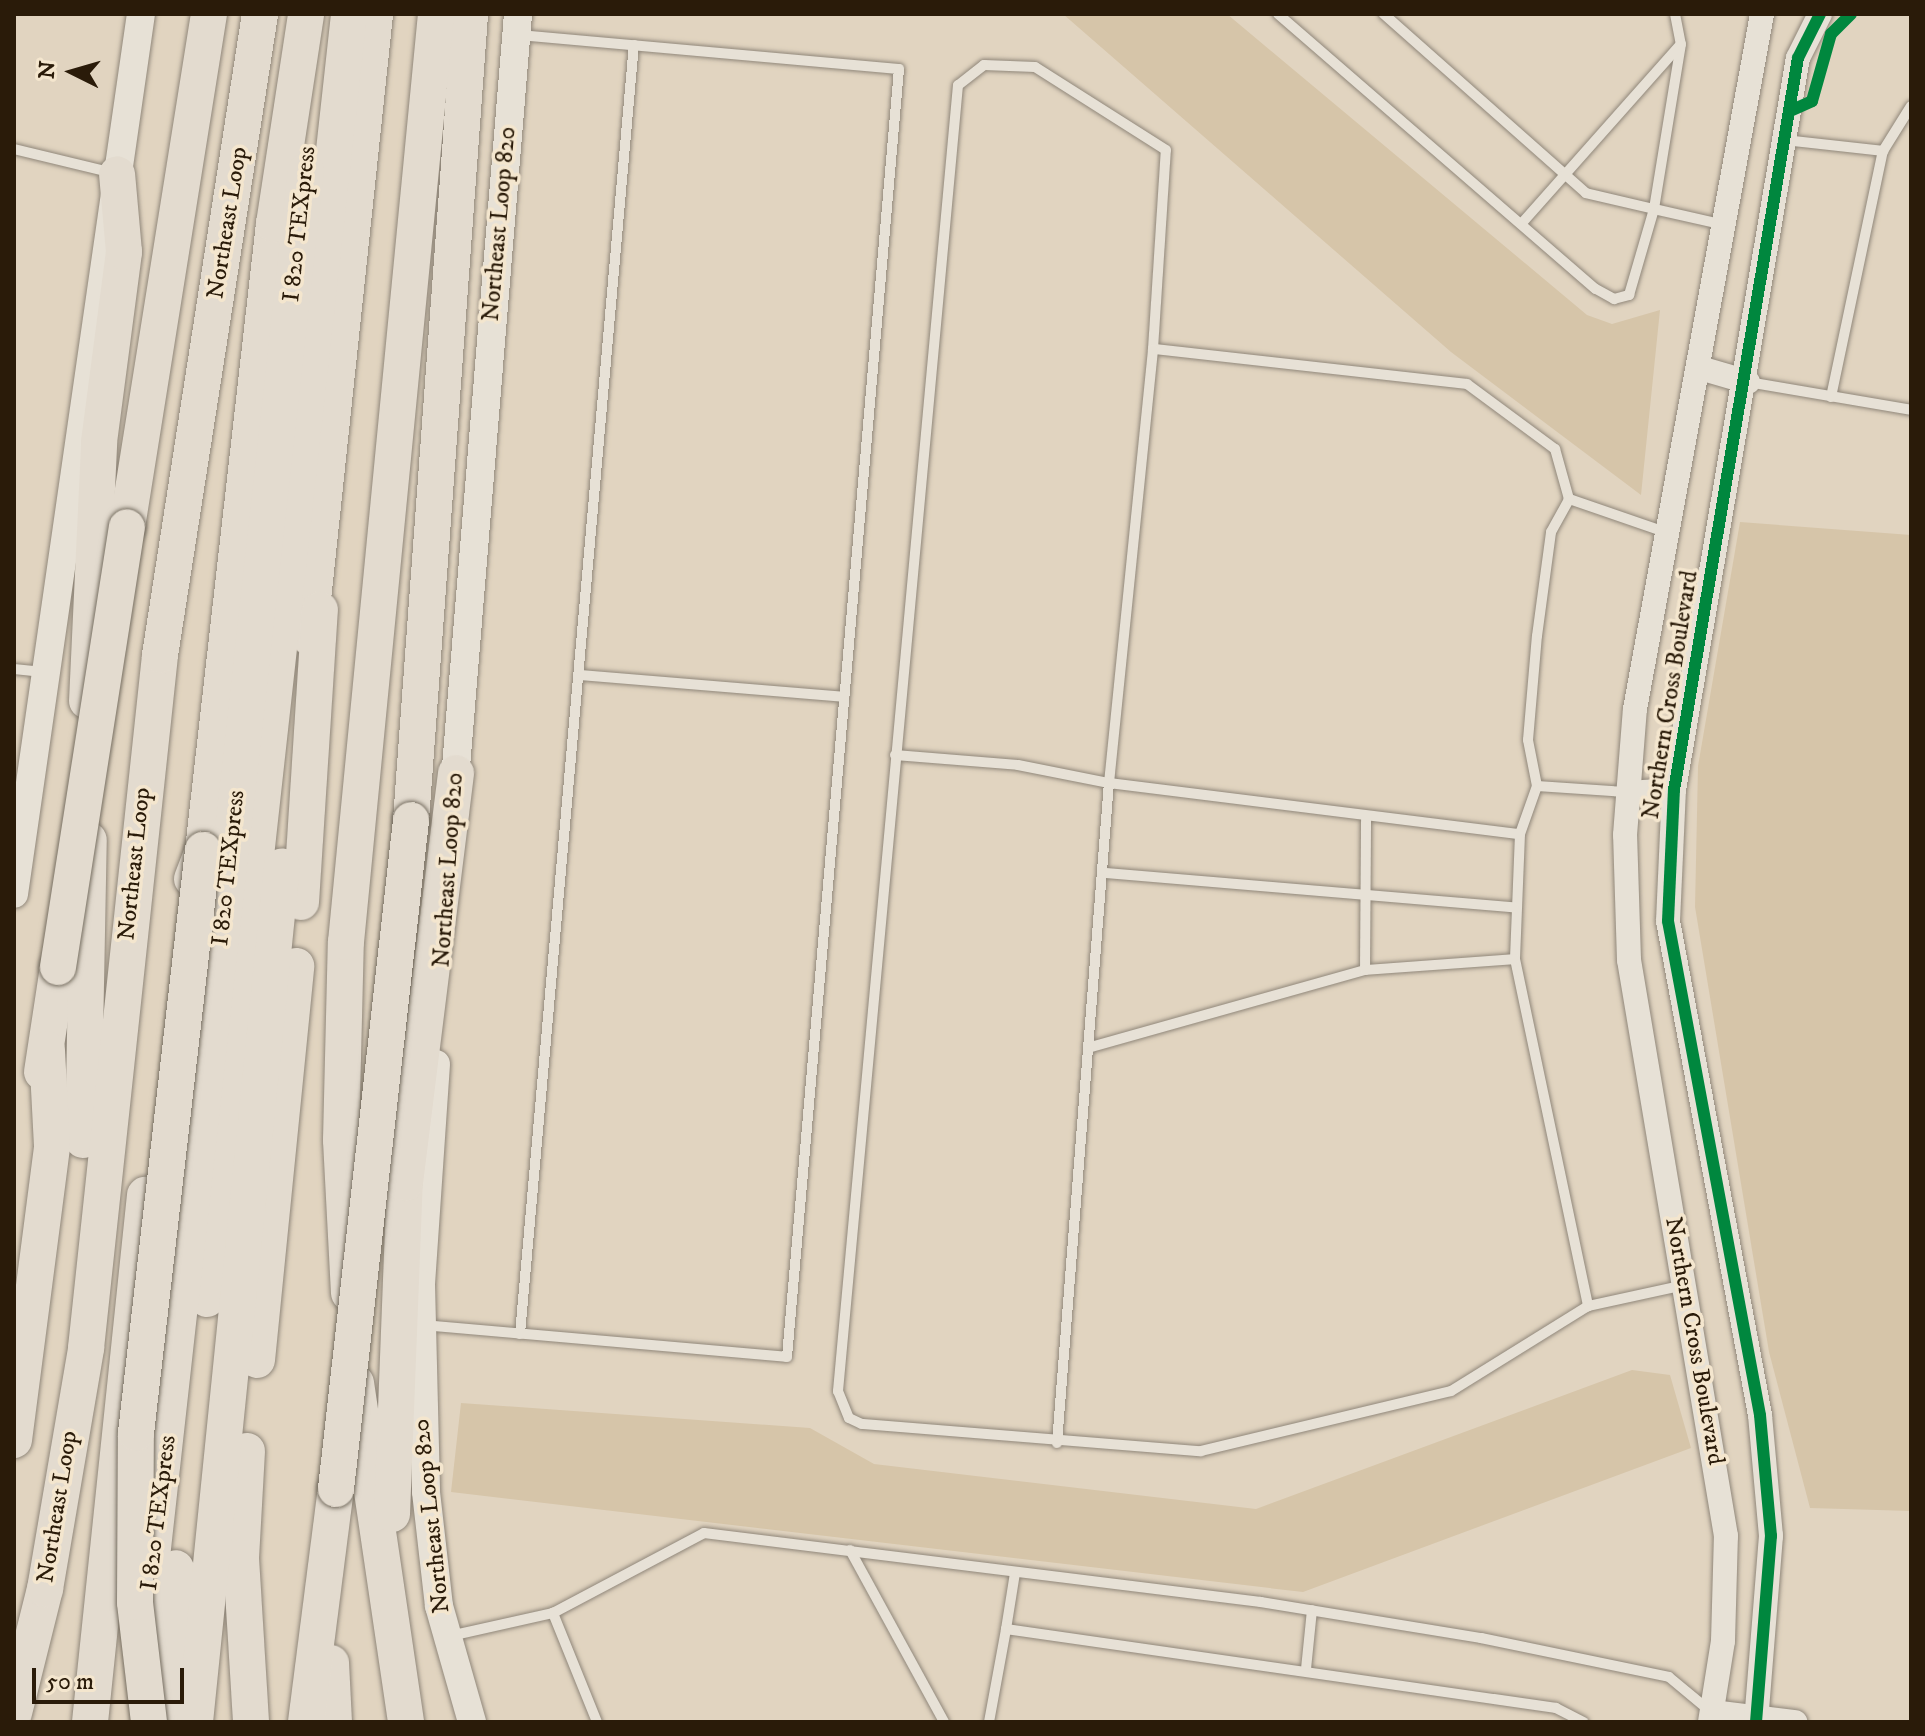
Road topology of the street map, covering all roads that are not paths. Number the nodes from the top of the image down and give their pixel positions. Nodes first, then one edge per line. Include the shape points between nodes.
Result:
1 (141, 14) edge
2 (209, 14) edge
3 (260, 14) edge
4 (306, 14) edge
5 (323, 14) edge
6 (349, 14) edge
7 (375, 14) edge
8 (436, 14) edge
9 (470, 14) edge
10 (1278, 14) edge
11 (1384, 14) edge
12 (1675, 14) edge
13 (1762, 14) edge
14 (1820, 14) edge
15 (517, 24) edge
16 (1681, 44) junction
17 (634, 45) junction
18 (1911, 106) edge
19 (1785, 140) junction
20 (14, 149) edge
21 (1883, 151) junction
22 (117, 174) junction
23 (1565, 174) junction
24 (1654, 209) junction
25 (1522, 223) junction
26 (1727, 226) junction
27 (1153, 349) junction
28 (1700, 368) junction
29 (1748, 382) junction
30 (1831, 397) junction
31 (1911, 410) edge
32 (329, 473) junction
33 (1569, 499) junction
34 (1669, 533) junction
35 (14, 669) edge
36 (43, 672) junction
37 (579, 675) junction
38 (844, 697) junction
39 (895, 755) junction
40 (456, 773) junction
41 (1109, 783) junction
42 (1537, 786) junction
43 (1674, 790) junction
44 (1628, 793) junction
45 (1366, 819) junction
46 (1520, 834) junction
47 (203, 850) junction
48 (16, 853) edge
49 (1105, 873) junction
50 (1360, 889) junction
51 (14, 894) edge
52 (1514, 907) junction
53 (1515, 959) junction
54 (1365, 970) junction
55 (1091, 1047) junction
56 (47, 1049) junction
57 (14, 1282) edge
58 (1686, 1285) junction
59 (1588, 1306) junction
60 (420, 1325) junction
61 (520, 1334) junction
62 (14, 1440) edge
63 (1057, 1443) junction
64 (61, 1483) junction
65 (336, 1489) junction
66 (850, 1550) junction
67 (1015, 1573) junction
68 (391, 1608) junction
69 (1312, 1610) junction
70 (553, 1613) junction
71 (1006, 1629) junction
72 (447, 1637) junction
73 (1306, 1669) junction
74 (14, 1713) edge
75 (1711, 1717) edge
76 (1756, 1720) edge
77 (90, 1722) edge
78 (130, 1722) edge
79 (149, 1722) edge
80 (166, 1722) edge
81 (195, 1722) edge
82 (251, 1722) edge
83 (306, 1722) edge
84 (334, 1722) edge
85 (406, 1722) edge
86 (472, 1722) edge
87 (597, 1722) edge
88 (944, 1722) edge
89 (989, 1722) edge
90 (1584, 1722) edge
91 (1795, 1722) edge

1 - 22 main road
2 - 56 highway, bridge
3 - 64 highway, Northeast Loop via 160,655 86,1348
4 - 47 highway
5 - 78 highway, I 820 TEXpress via 164,1486
6 - 80 highway, I 820 TEXpress via 170,1618
7 - 32 highway
8 - 68 highway via 341,1043 344,1234 359,1423
9 - 65 highway, bridge via 411,820
10 - 25 lane
11 - 23 lane
12 - 16 lane
13 - 26 street, Northern Cross Boulevard
14 - 19 street, Northern Cross Boulevard via 1798,58
15 - 17 lane
15 - 40 main road, Northeast Loop 820
16 - 23 lane
16 - 24 lane
17 - 37 lane
17 - 38 lane via 899,69
18 - 21 lane
19 - 21 lane
19 - 29 street, Northern Cross Boulevard
20 - 22 lane
21 - 30 lane
22 - 36 main road
22 - 64 highway via 124,252 99,442 91,594 87,1093 51,1450
23 - 24 lane via 1604,203
23 - 25 lane
24 - 25 lane via 1639,280 1629,295 1614,299
24 - 26 lane
26 - 28 street, Northern Cross Boulevard
27 - 33 lane via 1467,384 1555,449
27 - 39 lane via 1166,150 1059,76 1007,64 971,72 958,85 949,131
27 - 41 lane
28 - 29 street
28 - 34 street, Northern Cross Boulevard
29 - 30 lane
29 - 43 street, Northern Cross Boulevard
30 - 31 lane
32 - 81 highway
32 - 82 highway via 287,1079 244,1482
33 - 34 lane
33 - 42 lane via 1551,532 1537,636 1528,740
34 - 44 street, Northern Cross Boulevard via 1635,709
35 - 36 lane
36 - 48 main road
37 - 38 lane
37 - 61 lane
38 - 61 lane via 787,1357
39 - 41 lane via 1018,765
39 - 63 lane via 841,1406 862,1424
40 - 60 main road, Northeast Loop 820
40 - 68 highway via 403,1211
41 - 45 lane
41 - 49 lane
42 - 44 lane
42 - 46 lane
43 - 44 street
43 - 76 street, Northern Cross Boulevard via 1668,921 1765,1476 1768,1641
44 - 58 street, Northern Cross Boulevard via 1629,960
45 - 46 lane
45 - 50 lane
46 - 52 lane
47 - 77 highway, bridge via 185,902 166,1021
47 - 79 highway, bridge via 136,1433 135,1602
48 - 51 main road
49 - 50 lane
49 - 55 lane
50 - 52 lane
50 - 54 lane
52 - 53 lane
53 - 54 lane
53 - 59 lane
54 - 55 lane
55 - 63 lane
56 - 57 highway
56 - 62 highway via 52,1146
58 - 59 lane
58 - 75 street, Northern Cross Boulevard via 1726,1536
59 - 63 lane via 1451,1391 1201,1451
60 - 61 lane
60 - 72 main road, Northeast Loop 820 via 426,1492
64 - 74 highway, Northeast Loop
65 - 83 highway
65 - 84 highway
66 - 67 lane
66 - 70 lane via 704,1533
66 - 88 lane
67 - 69 lane
67 - 71 lane
68 - 85 highway
69 - 73 lane
69 - 75 lane via 1669,1677
70 - 72 lane
70 - 87 lane
71 - 73 lane
71 - 89 lane
72 - 86 main road, Northeast Loop 820
73 - 90 lane via 1556,1708
75 - 76 street
76 - 91 street

